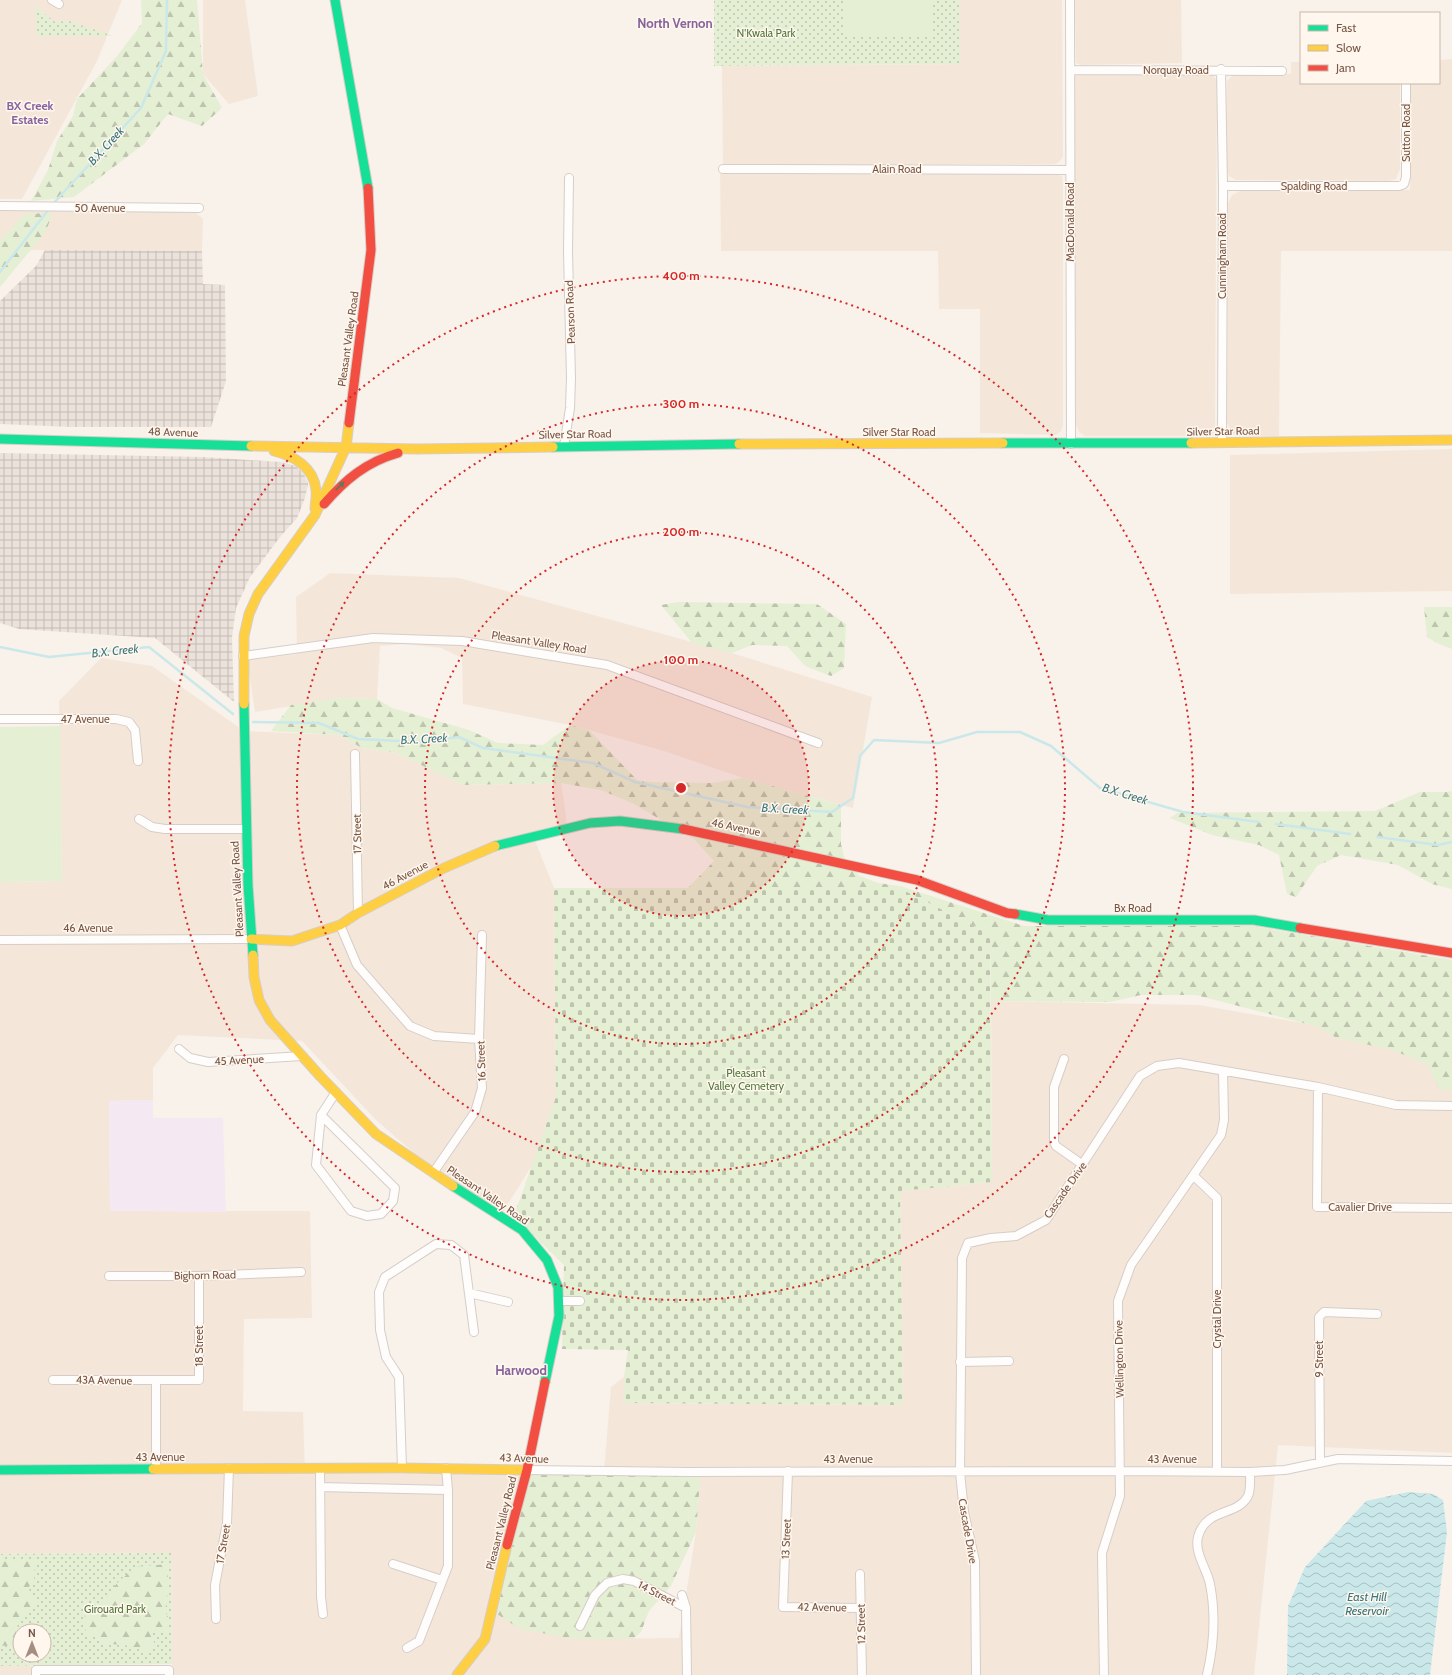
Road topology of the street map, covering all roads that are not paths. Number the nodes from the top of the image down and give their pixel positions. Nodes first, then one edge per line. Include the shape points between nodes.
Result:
1 (335, 0) edge
2 (1070, 0) edge
3 (1070, 70) junction
4 (1221, 70) junction
5 (1282, 71) dead end
6 (1406, 84) edge
7 (723, 169) dead end
8 (1070, 170) junction
9 (569, 178) dead end
10 (1404, 184) joint
11 (1223, 186) junction
12 (0, 206) edge
13 (200, 208) dead end
14 (0, 440) edge
15 (1452, 440) edge
16 (1222, 443) junction
17 (1071, 444) junction
18 (240, 446) junction
19 (564, 446) junction
20 (346, 448) junction
21 (417, 449) junction
22 (314, 515) junction
23 (243, 656) junction
24 (0, 719) edge
25 (818, 743) dead end
26 (355, 754) dead end
27 (138, 761) dead end
28 (139, 819) dead end
29 (246, 829) junction
30 (820, 858) joint
31 (358, 914) junction
32 (340, 925) junction
33 (482, 935) dead end
34 (251, 939) junction
35 (0, 940) edge
36 (1452, 953) edge
37 (479, 1039) junction
38 (178, 1049) dead end
39 (302, 1056) junction
40 (1064, 1059) dead end
41 (1223, 1071) junction
42 (1318, 1087) junction
43 (336, 1092) junction
44 (1452, 1106) edge
45 (321, 1115) junction
46 (1083, 1165) junction
47 (433, 1173) junction
48 (1194, 1176) junction
49 (1452, 1208) edge
50 (301, 1272) dead end
51 (109, 1276) dead end
52 (199, 1276) junction
53 (469, 1293) junction
54 (559, 1301) junction
55 (580, 1301) dead end
56 (508, 1302) dead end
57 (1377, 1314) dead end
58 (474, 1332) dead end
59 (1009, 1361) dead end
60 (960, 1362) junction
61 (53, 1380) dead end
62 (156, 1381) junction
63 (1452, 1461) edge
64 (1320, 1462) junction
65 (229, 1468) junction
66 (320, 1468) junction
67 (402, 1468) junction
68 (446, 1468) junction
69 (156, 1469) junction
70 (0, 1470) edge
71 (527, 1470) junction
72 (788, 1471) junction
73 (1120, 1471) junction
74 (1216, 1471) junction
75 (960, 1472) junction
76 (1250, 1472) junction
77 (320, 1487) junction
78 (448, 1490) junction
79 (393, 1564) dead end
80 (860, 1574) dead end
81 (442, 1580) junction
82 (682, 1595) dead end
83 (783, 1607) joint
84 (686, 1608) junction
85 (862, 1608) junction
86 (323, 1614) dead end
87 (216, 1619) dead end
88 (580, 1626) dead end
89 (407, 1648) dead end
90 (36, 1672) edge
91 (169, 1673) edge
92 (457, 1675) edge
93 (687, 1675) edge
94 (862, 1675) edge
95 (976, 1675) edge
96 (1104, 1675) edge
97 (1207, 1675) edge

1 - 20 street, Pleasant Valley Road via 368,181 371,250
2 - 3 street, MacDonald Road
3 - 4 street, Norquay Road
3 - 8 street, MacDonald Road
4 - 5 street, Norquay Road
4 - 11 street, Cunningham Road
6 - 10 street, Sutton Road
7 - 8 street, Alain Road
8 - 17 street, MacDonald Road
9 - 19 street, Pearson Road via 571,378 570,408
10 - 11 street, Spalding Road
11 - 16 street, Cunningham Road
12 - 13 street, 50 Avenue
14 - 18 street, 48 Avenue
15 - 16 street, Silver Star Road
16 - 17 street, Silver Star Road
17 - 19 street, Silver Star Road
18 - 20 street, 48 Avenue
18 - 22 street via 284,453 304,464 312,475 316,489
19 - 21 street, Silver Star Road
20 - 21 street, Silver Star Road
20 - 22 street, Pleasant Valley Road
22 -> 21 street via 357,470 382,456
22 - 23 street, Pleasant Valley Road via 258,594 249,614
23 - 25 street, Pleasant Valley Road via 372,638 462,641 607,664
23 - 29 street, Pleasant Valley Road
24 - 27 street, 47 Avenue via 116,719 129,722 135,730
26 - 31 street, 17 Street
28 - 29 street via 152,827 166,829
29 - 34 street, Pleasant Valley Road
30 - 31 street, 46 Avenue via 671,826 620,821 590,823 501,844 444,868
30 - 36 street, Bx Road via 918,880 1008,913 1048,920 1254,920
31 - 32 street, 46 Avenue
32 - 34 street, 46 Avenue via 292,941
32 - 37 street via 357,965 410,1026 434,1036
33 - 37 street, 16 Street
34 - 35 street, 46 Avenue
34 - 39 street, Pleasant Valley Road via 259,1000 270,1020
37 - 47 street, 16 Street via 482,1088 475,1112
38 - 39 street, 45 Avenue via 190,1058 208,1062
39 - 43 street, Pleasant Valley Road
40 - 46 street via 1054,1087 1054,1142
41 - 42 street, Cascade Drive
41 - 46 street, Cascade Drive via 1179,1063 1157,1066 1140,1076
41 - 48 street, Wellington Drive via 1224,1120 1221,1135
42 - 44 street, Cascade Drive via 1396,1105
42 - 49 street, Cavalier Drive via 1317,1207
43 - 45 street
43 - 47 street, Pleasant Valley Road via 376,1134
45 - 45 street via 316,1165 351,1211 367,1216 381,1214 393,1201 395,1188
46 - 60 street, Cascade Drive via 1046,1220 1016,1236 968,1243 962,1258
47 - 54 street, Pleasant Valley Road via 522,1230 547,1260 558,1287
48 - 73 street, Wellington Drive via 1131,1265 1118,1301
48 - 74 street, Crystal Drive via 1217,1198
50 - 52 street, Bighorn Road
51 - 52 street, Bighorn Road
52 - 62 street, 18 Street via 199,1380
53 - 56 street
53 - 58 street
53 - 67 street via 464,1254 451,1245 436,1244 385,1277 379,1292 380,1330 386,1357 399,1377
54 - 55 street
54 - 71 street, Pleasant Valley Road via 559,1316
57 - 64 street, 9 Street via 1324,1312 1319,1317
59 - 60 street
60 - 75 street, Cascade Drive
61 - 62 street, 43A Avenue
62 - 69 street
63 - 64 street, 43 Avenue via 1338,1459
64 - 76 street, 43 Avenue via 1285,1470
65 - 66 street, 43 Avenue
65 - 69 street, 43 Avenue
65 - 87 street, 17 Street via 227,1523 215,1585
66 - 67 street, 43 Avenue
66 - 77 street
67 - 68 street, 43 Avenue
68 - 71 street, 43 Avenue
68 - 78 street
69 - 70 street, 43 Avenue
71 - 72 street, 43 Avenue
71 - 92 street, Pleasant Valley Road via 485,1638 474,1656
72 - 75 street, 43 Avenue
72 - 83 street, 13 Street
73 - 74 street, 43 Avenue
73 - 75 street, 43 Avenue
73 - 96 street, Wellington Drive via 1120,1496 1102,1553
74 - 76 street, 43 Avenue
75 - 95 street, Cascade Drive via 964,1512 975,1561
76 - 97 street via 1249,1495 1241,1505 1212,1517 1202,1527 1198,1538 1199,1553 1210,1583 1214,1624 1213,1652
77 - 78 street
77 - 86 street via 320,1596
78 - 81 street via 448,1566
79 - 81 street
80 - 85 street, 12 Street
81 - 89 street via 420,1641
82 - 84 street, 14 Street
83 - 85 street, 42 Avenue
84 - 88 street, 14 Street via 634,1581 622,1579 607,1583 595,1595
84 - 93 street, 14 Street
85 - 94 street, 12 Street
90 - 91 street

